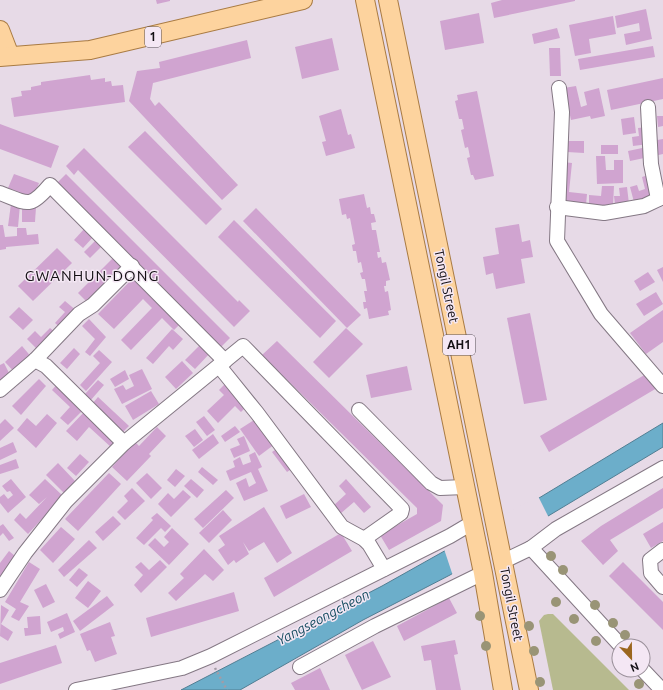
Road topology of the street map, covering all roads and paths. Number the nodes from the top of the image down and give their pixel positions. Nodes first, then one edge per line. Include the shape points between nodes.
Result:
1 (303, 0) edge
2 (365, 0) edge
3 (388, 0) edge
4 (0, 30) edge
5 (5, 57) edge
6 (559, 88) dead end
7 (648, 107) dead end
8 (2, 194) edge
9 (661, 198) edge
10 (558, 207) junction
11 (132, 266) junction
12 (35, 360) junction
13 (222, 364) junction
14 (660, 379) edge
15 (0, 390) edge
16 (359, 410) dead end
17 (124, 443) junction
18 (663, 468) edge
19 (465, 487) junction
20 (472, 523) junction
21 (364, 540) junction
22 (531, 548) junction
23 (663, 550) edge
24 (504, 561) junction
25 (384, 569) junction
26 (483, 573) junction
27 (663, 587) edge
28 (0, 590) edge
29 (614, 638) edge
30 (300, 667) dead end
31 (216, 670) dead end
32 (651, 678) edge
33 (76, 690) edge
34 (226, 690) edge
35 (503, 690) edge
36 (529, 690) edge
37 (662, 690) edge

1 - 5 main road, 1 via 90,50
2 - 19 main road, Tongil Street / AH1
3 - 24 main road, Tongil Street / AH1
4 - 5 main road
6 - 10 street via 562,112
7 - 9 street via 651,164
8 - 11 street via 31,202 40,197 50,185
9 - 10 street via 644,206 604,213
10 - 14 street via 557,241 601,314
11 - 12 street via 93,305 78,314
11 - 13 street
12 - 15 street
12 - 17 street via 46,366
13 - 17 street
13 - 21 street via 342,527
13 - 21 street via 243,346 402,509
16 - 19 street via 431,483 440,488
17 - 28 street via 66,501
18 - 22 street via 556,529
19 - 20 main road, Tongil Street / AH1
20 - 25 street
20 - 26 main road, Tongil Street / AH1
21 - 25 street
22 - 24 street
22 - 29 street
23 - 27 street via 650,560 651,573
24 - 36 main road, Tongil Street / AH1
25 - 33 street via 182,668
26 - 30 street via 375,626
26 - 35 main road, Tongil Street / AH1
31 - 34 path
32 - 37 street

